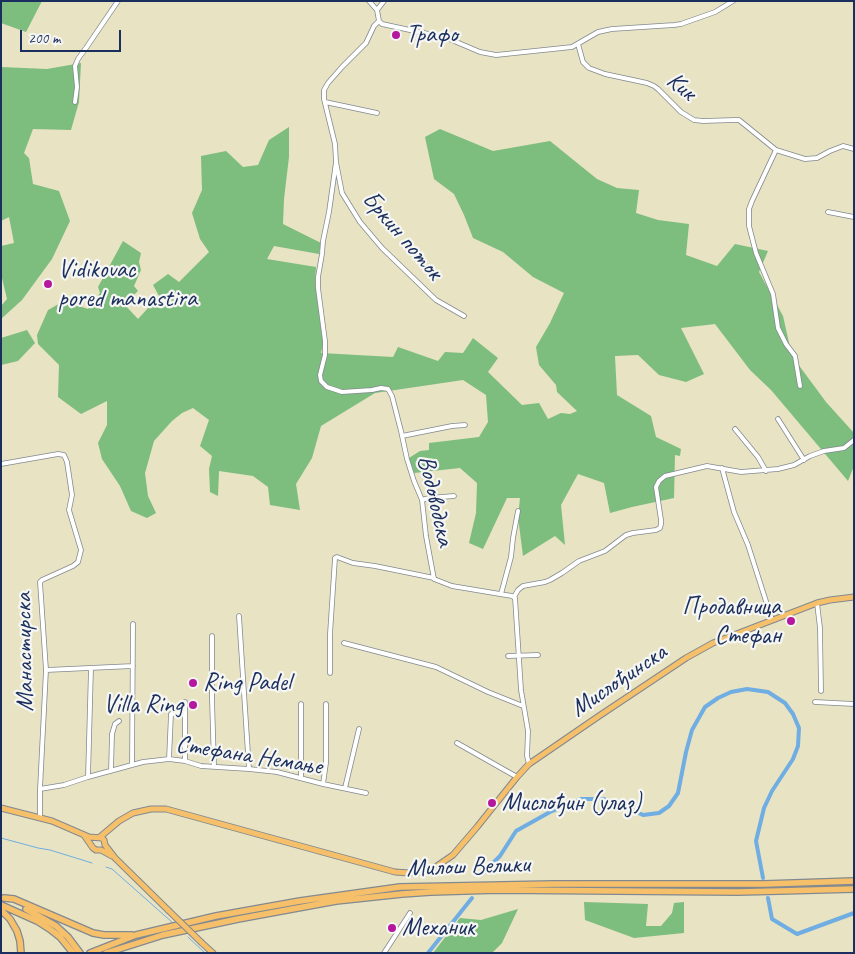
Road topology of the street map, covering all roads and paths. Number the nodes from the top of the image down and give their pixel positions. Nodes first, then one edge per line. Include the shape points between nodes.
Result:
1 (118, 1) edge
2 (369, 1) edge
3 (384, 1) edge
4 (733, 1) edge
5 (377, 10) junction
6 (379, 21) junction
7 (578, 44) junction
8 (75, 102) dead end
9 (325, 102) junction
10 (377, 113) dead end
11 (776, 150) junction
12 (854, 150) edge
13 (336, 162) junction
14 (828, 212) dead end
15 (854, 217) edge
16 (464, 316) dead end
17 (323, 364) joint
18 (800, 386) dead end
19 (778, 419) dead end
20 (465, 425) dead end
21 (735, 429) dead end
22 (402, 436) junction
23 (854, 440) edge
24 (804, 460) junction
25 (1, 464) edge
26 (722, 468) junction
27 (766, 471) junction
28 (454, 496) dead end
29 (422, 500) junction
30 (518, 510) dead end
31 (434, 578) junction
32 (502, 594) junction
33 (514, 597) junction
34 (854, 597) edge
35 (817, 603) junction
36 (238, 616) dead end
37 (772, 620) junction
38 (133, 624) dead end
39 (212, 636) dead end
40 (344, 643) dead end
41 (538, 655) dead end
42 (508, 656) dead end
43 (519, 656) junction
44 (133, 666) junction
45 (91, 668) junction
46 (46, 670) junction
47 (330, 673) dead end
48 (821, 691) dead end
49 (185, 702) dead end
50 (815, 702) dead end
51 (302, 704) dead end
52 (326, 704) dead end
53 (854, 704) edge
54 (523, 706) junction
55 (180, 714) dead end
56 (119, 721) dead end
57 (359, 729) dead end
58 (457, 743) dead end
59 (169, 759) junction
60 (185, 761) junction
61 (529, 764) junction
62 (132, 765) junction
63 (214, 766) junction
64 (248, 769) junction
65 (111, 771) junction
66 (88, 777) junction
67 (517, 777) junction
68 (301, 778) junction
69 (323, 784) junction
70 (345, 788) junction
71 (40, 789) junction
72 (366, 793) dead end
73 (1, 808) edge
74 (40, 817) junction
75 (114, 826) junction
76 (84, 835) junction
77 (97, 837) junction
78 (105, 844) junction
79 (92, 845) junction
80 (101, 850) junction
81 (115, 858) junction
82 (854, 881) edge
83 (854, 888) edge
84 (3, 898) edge
85 (1, 906) edge
86 (1, 910) edge
87 (410, 914) dead end
88 (136, 935) junction
89 (77, 952) edge
90 (21, 953) edge
91 (90, 953) edge
92 (106, 953) edge
93 (213, 953) edge
94 (384, 953) edge

1 - 8 street via 75,66
2 - 5 street
3 - 5 street
4 - 7 street via 715,12 682,24 606,30
5 - 6 street
6 - 7 street via 386,26 447,38 496,55
6 - 9 street, Бркин поток via 366,43 324,90
7 - 11 street, Кик via 583,62 589,68 654,86 694,120 739,120
9 - 10 street
9 - 13 street, Бркин поток
11 - 12 street, Кик via 813,159 843,146
11 - 18 street via 752,200 749,226 772,294 778,328 795,356
13 - 16 street, Бркин поток via 342,193 360,222 436,300
13 - 17 street, Бркин поток via 318,276
14 - 15 street
17 - 22 street, Водоводска via 321,382 331,390 388,389
19 - 24 street
20 - 22 street
21 - 27 street
22 - 29 street, Водоводска
23 - 24 street via 844,448 824,451
24 - 27 street
25 - 46 street, Манастирска via 58,454 64,455 67,462 72,494 69,510 81,550 78,562 73,566 40,582
26 - 27 street via 741,472
26 - 33 street via 703,466 661,478 656,484 660,528 626,535 606,551 579,562 550,580 523,586
26 - 37 street
28 - 29 street
29 - 31 street, Водоводска
30 - 32 street
31 - 32 street, Водоводска via 452,586
31 - 47 street via 335,558
32 - 33 street, Водоводска
33 - 43 street
34 - 35 main road, Мислођинска
35 - 37 main road, Мислођинска
35 - 48 street
36 - 64 street
37 - 61 main road, Мислођинска via 692,654
38 - 44 street
39 - 63 street
40 - 54 street via 436,667
41 - 43 street
42 - 43 street
43 - 54 street
44 - 45 street
44 - 62 street
45 - 46 street
45 - 66 street
46 - 71 street, Манастирска
49 - 60 street
50 - 53 street
51 - 68 street
52 - 69 street
54 - 61 street
55 - 59 street via 171,714
56 - 65 street via 112,734
57 - 70 street
58 - 67 street
59 - 60 street, Стефана Немање
59 - 62 street, Стефана Немање
60 - 63 street, Стефана Немање
61 - 67 main road, Мислођинска
62 - 65 street, Стефана Немање
63 - 64 street, Стефана Немање
64 - 68 street, Стефана Немање
65 - 66 street, Стефана Немање
66 - 71 street, Стефана Немање
67 - 75 main road, Мислођинска via 453,855 437,866 409,873 375,867 166,809 138,811
68 - 69 street, Стефана Немање
69 - 70 street, Стефана Немање
70 - 72 street, Стефана Немање
71 - 74 street, Манастирска
73 - 74 main road
74 - 76 main road
75 - 77 main road, Мислођинска
75 - 78 main road
76 - 77 main road
76 - 79 main road
77 - 78 main road
77 - 79 main road via 92,840
78 - 80 main road
78 - 81 main road
79 - 80 main road
80 - 81 main road
81 - 93 main road, bridge
82 - 88 highway, Милош Велики via 400,887 253,909
83 - 92 highway, Милош Велики via 779,892 497,890 402,894 345,900 162,934
84 - 88 highway via 14,899 93,933
84 - 89 highway via 56,926
85 - 89 highway via 45,926
86 - 90 highway via 17,931
87 - 94 street
88 - 91 highway, Милош Велики

